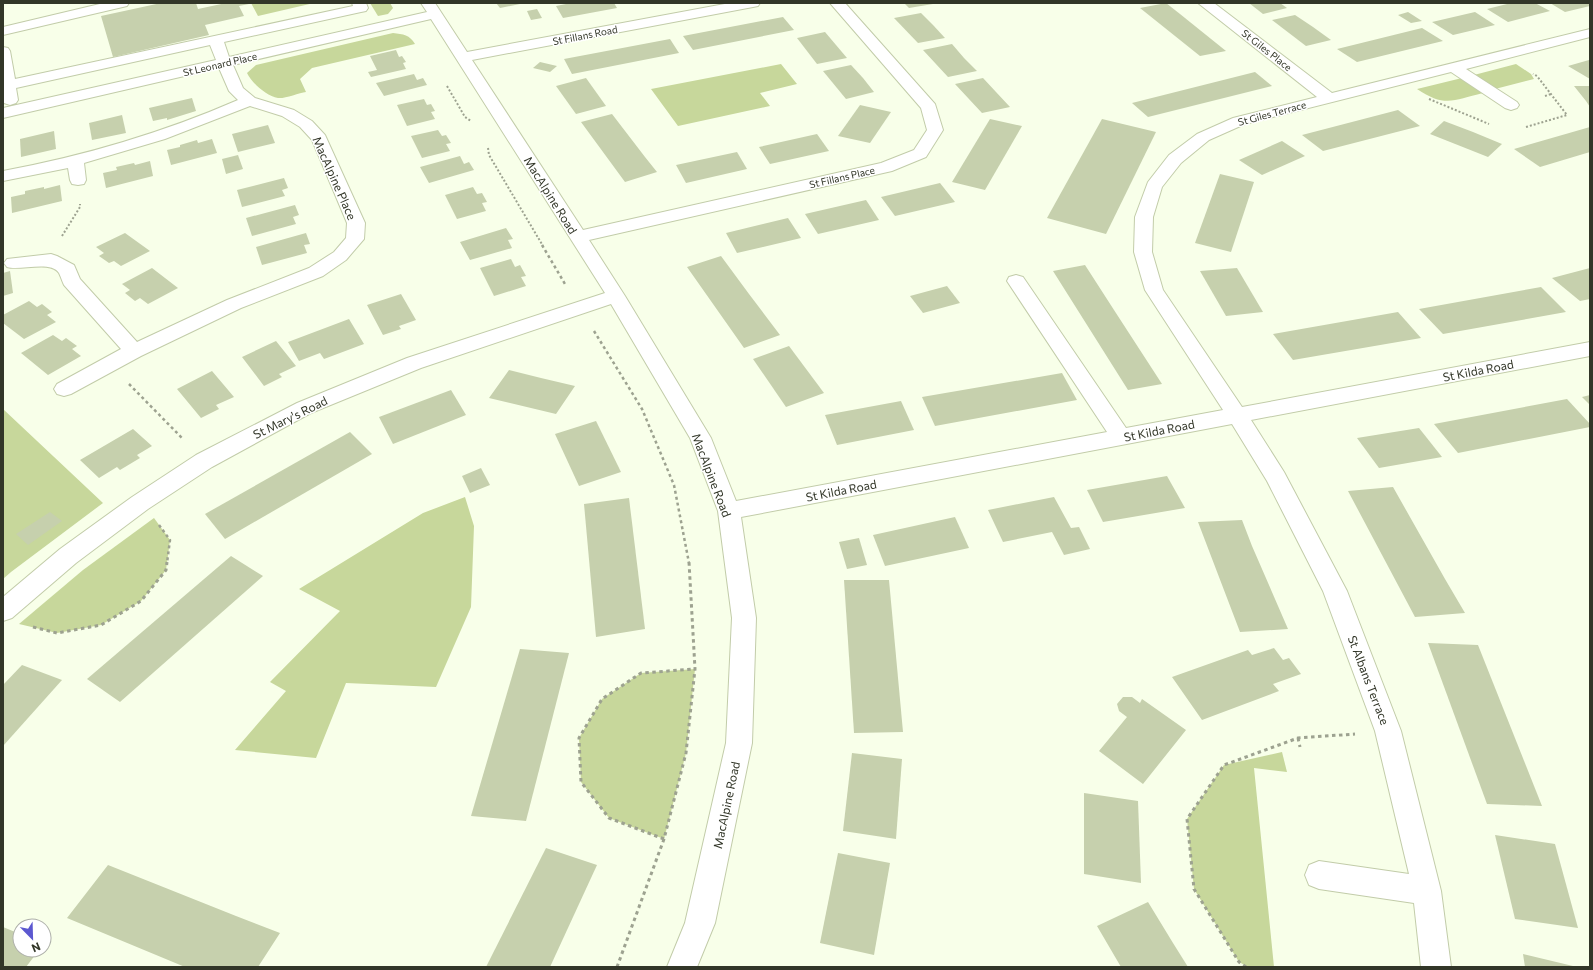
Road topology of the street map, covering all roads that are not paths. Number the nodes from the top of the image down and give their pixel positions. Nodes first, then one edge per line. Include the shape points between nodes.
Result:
1 (122, 3) edge
2 (359, 3) edge
3 (753, 3) edge
4 (837, 3) edge
5 (1205, 3) edge
6 (702, 7) edge
7 (432, 8) edge
8 (3, 31) edge
9 (1590, 32) edge
10 (216, 40) junction
11 (3, 51) edge
12 (464, 57) junction
13 (224, 63) junction
14 (1453, 67) junction
15 (8, 85) junction
16 (1329, 98) junction
17 (249, 101) junction
18 (1510, 105) dead end
19 (7, 112) edge
20 (75, 160) junction
21 (3, 176) edge
22 (78, 180) road end
23 (578, 237) junction
24 (13, 263) dead end
25 (1016, 281) dead end
26 (616, 296) junction
27 (1590, 349) edge
28 (134, 351) junction
29 (64, 389) dead end
30 (1238, 415) junction
31 (1121, 437) junction
32 (729, 511) junction
33 (3, 611) edge
34 (1319, 875) dead end
35 (1427, 891) junction
36 (682, 967) edge
37 (1436, 967) edge

1 - 8 street
2 - 10 street via 361,8
3 - 6 street, St Fillans Road
4 - 23 street, St Fillans Place via 929,107 935,130 920,153 886,167
5 - 16 street, St Giles Place
6 - 12 street, St Fillans Road
7 - 12 street, MacAlpine Road
7 - 13 street, St Leonard Place
9 - 14 street, St Giles Terrace
10 - 13 street, MacAlpine Place
10 - 15 street
11 - 15 street
12 - 23 street, MacAlpine Road
13 - 17 street, MacAlpine Place via 237,91
13 - 19 street, St Leonard Place
14 - 16 street, St Giles Terrace
14 - 18 street
15 - 19 street
16 - 30 street, St Giles Terrace via 1239,120 1203,138 1175,159 1154,186 1144,217 1143,252 1154,290
17 - 20 street via 221,114
17 - 28 street, MacAlpine Place via 288,113 306,124 319,138 356,223 354,239 340,256 316,272 234,304
20 - 21 street
20 - 22 street
23 - 26 street, MacAlpine Road
24 - 28 street via 52,260 67,269 71,281
25 - 31 street
26 - 32 street, MacAlpine Road via 700,438
26 - 33 street, St Mary's Road via 414,363 304,408 204,461 140,503 68,556
27 - 30 street, St Kilda Road
28 - 29 street, MacAlpine Place
30 - 31 street, St Kilda Road
30 - 35 street, St Albans Terrace via 1276,478 1335,591 1388,731
31 - 32 street, St Kilda Road
32 - 36 street, MacAlpine Road via 744,618 739,743 700,922
34 - 35 street
35 - 37 street, St Albans Terrace

